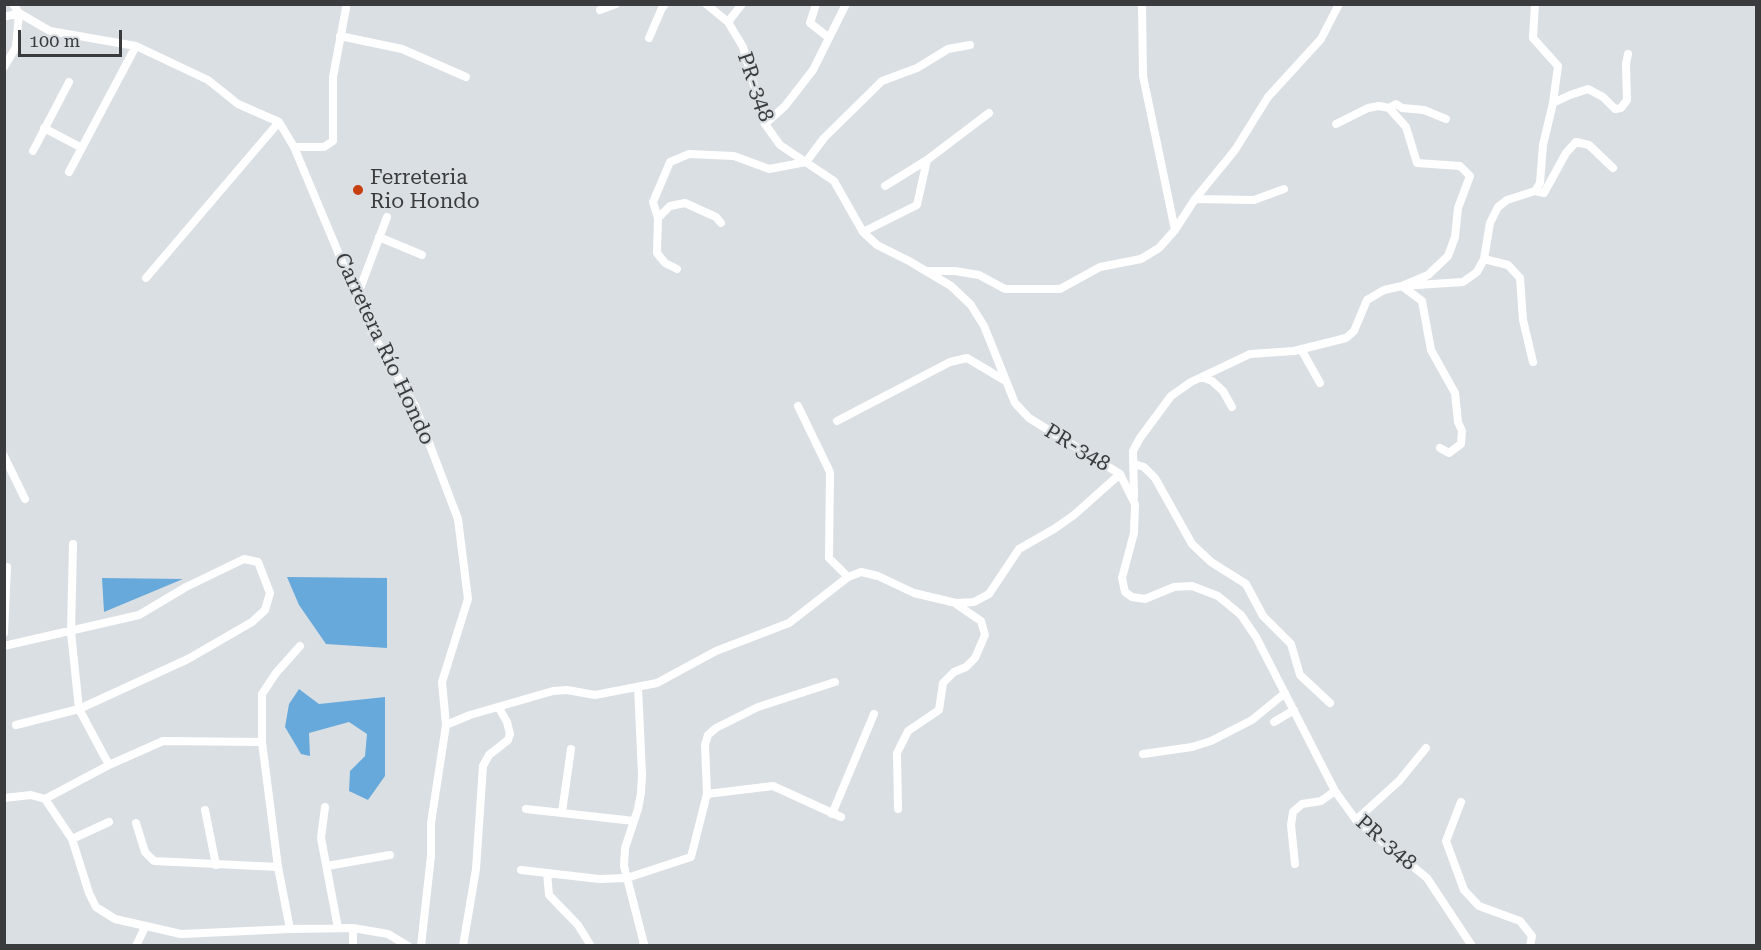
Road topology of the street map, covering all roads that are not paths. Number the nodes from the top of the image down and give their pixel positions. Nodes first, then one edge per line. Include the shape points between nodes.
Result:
1 (13, 4) edge
2 (616, 4) edge
3 (665, 4) edge
4 (742, 4) edge
5 (816, 4) edge
6 (846, 4) edge
7 (1142, 4) edge
8 (1339, 4) edge
9 (1535, 4) edge
10 (709, 5) edge
11 (346, 8) dead end
12 (600, 10) dead end
13 (19, 13) junction
14 (4, 17) edge
15 (728, 22) junction
16 (340, 36) junction
17 (828, 37) junction
18 (649, 38) dead end
19 (970, 45) dead end
20 (136, 46) junction
21 (1628, 54) dead end
22 (4, 67) edge
23 (466, 78) dead end
24 (69, 82) dead end
25 (1554, 104) junction
26 (1389, 108) junction
27 (989, 113) dead end
28 (1446, 119) dead end
29 (279, 122) junction
30 (765, 124) junction
31 (1336, 124) dead end
32 (44, 128) junction
33 (294, 147) junction
34 (82, 148) junction
35 (33, 151) dead end
36 (927, 160) junction
37 (806, 162) junction
38 (1613, 168) dead end
39 (69, 172) dead end
40 (885, 186) dead end
41 (1279, 188) dead end
42 (1535, 191) junction
43 (1196, 199) junction
44 (387, 216) dead end
45 (658, 218) junction
46 (721, 223) dead end
47 (1175, 230) junction
48 (863, 232) junction
49 (379, 237) junction
50 (422, 255) dead end
51 (1484, 259) junction
52 (677, 269) dead end
53 (927, 271) junction
54 (146, 278) dead end
55 (1402, 286) junction
56 (357, 298) junction
57 (1301, 349) junction
58 (1533, 362) dead end
59 (1202, 377) junction
60 (1005, 381) junction
61 (1320, 383) dead end
62 (798, 406) dead end
63 (1232, 407) dead end
64 (837, 421) dead end
65 (1440, 448) dead end
66 (4, 456) edge
67 (1134, 464) junction
68 (1120, 474) junction
69 (25, 499) dead end
70 (1135, 504) junction
71 (73, 544) dead end
72 (7, 567) dead end
73 (848, 577) junction
74 (956, 603) junction
75 (71, 632) junction
76 (4, 633) edge
77 (4, 645) edge
78 (300, 646) dead end
79 (835, 681) dead end
80 (638, 687) junction
81 (1285, 693) junction
82 (1330, 703) dead end
83 (500, 708) junction
84 (79, 709) junction
85 (1294, 710) junction
86 (874, 714) dead end
87 (1274, 722) dead end
88 (16, 725) dead end
89 (446, 725) junction
90 (262, 742) junction
91 (1426, 748) dead end
92 (571, 749) dead end
93 (1143, 754) dead end
94 (109, 765) junction
95 (1335, 791) junction
96 (707, 794) junction
97 (4, 798) edge
98 (45, 800) junction
99 (1461, 802) dead end
100 (325, 807) dead end
101 (526, 809) dead end
102 (898, 809) dead end
103 (205, 810) dead end
104 (562, 812) junction
105 (634, 820) junction
106 (1356, 820) junction
107 (109, 822) dead end
108 (136, 823) dead end
109 (72, 839) junction
110 (390, 855) dead end
111 (1295, 864) dead end
112 (216, 865) junction
113 (327, 866) junction
114 (278, 867) junction
115 (520, 870) dead end
116 (547, 873) junction
117 (627, 878) junction
118 (145, 927) junction
119 (338, 928) junction
120 (353, 928) junction
121 (290, 929) junction
122 (136, 945) edge
123 (353, 945) edge
124 (408, 945) edge
125 (421, 945) edge
126 (463, 945) edge
127 (591, 945) edge
128 (642, 945) edge
129 (1473, 945) edge
130 (1530, 945) edge

1 - 13 street
2 - 12 street
3 - 18 street
4 - 15 street
5 - 17 street via 810,23
6 - 17 street
7 - 47 street via 1143,76
8 - 43 street via 1321,39 1268,97 1235,150
9 - 25 street via 1533,38 1558,66
10 - 15 street, PR-348 / PR-348
11 - 16 street
13 - 14 street
13 - 20 street via 50,31
13 - 22 street via 16,47
15 - 30 street, PR-348 / PR-348 via 743,47
16 - 23 street via 402,49
16 - 33 street via 333,77 333,141 324,147
17 - 30 street via 813,70
19 - 37 street via 948,50 917,68 882,81 824,138
20 - 29 street via 208,80 238,105
20 - 34 street
21 - 25 street via 1627,100 1621,108 1615,109 1588,89
24 - 32 street
25 - 42 street via 1543,145 1540,183
26 - 28 street via 1396,104
26 - 31 street via 1368,108
26 - 55 street via 1406,127 1417,163 1460,166 1470,176 1458,208 1448,256 1428,275
27 - 36 street
29 - 33 street, Carretera Río Hondo
29 - 54 street
30 - 37 street, PR-348 / PR-348 via 780,145
32 - 34 street
32 - 35 street
33 - 56 street, Carretera Río Hondo
34 - 39 street
36 - 40 street
36 - 48 street via 917,205
37 - 45 street via 770,170 734,156 689,154 670,162 653,202
37 - 48 street, PR-348 / PR-348 via 834,181
38 - 42 street via 1589,145 1576,142 1544,193
41 - 43 street via 1254,200
42 - 51 street via 1498,207 1490,223
43 - 47 street
44 - 49 street
45 - 46 street via 670,206 685,203
45 - 52 street via 657,253
47 - 53 street via 1159,248 1141,259 1100,267 1060,289 1005,289 979,275
48 - 53 street, PR-348 / PR-348 via 877,245
49 - 50 street
49 - 56 street
51 - 55 street via 1477,272 1463,282
51 - 58 street via 1508,265 1520,278 1523,320
53 - 60 street, PR-348 / PR-348 via 971,305 984,326
55 - 57 street via 1383,290 1367,300 1354,331 1346,338
55 - 65 street via 1422,301 1431,350 1455,393 1461,444 1449,453
56 - 89 street, Carretera Río Hondo via 372,333 415,406 458,519 468,599 442,682
57 - 59 street via 1250,354
57 - 61 street
59 - 63 street via 1223,391
59 - 67 street via 1171,396 1140,438 1133,451
60 - 64 street via 967,358 950,362
60 - 68 street, PR-348 / PR-348 via 1015,404 1029,418
62 - 73 street via 830,472 829,558
66 - 69 street
67 - 70 street
67 - 82 street via 1144,466 1155,478 1192,544 1211,562 1246,584 1263,616 1291,644 1300,675
68 - 70 street, PR-348 / PR-348
68 - 74 street via 1054,530 1019,549 989,594 974,602
70 - 81 street, PR-348 / PR-348 via 1134,533 1122,578 1125,592 1145,599 1174,587 1192,586 1218,596 1241,615
71 - 75 street
72 - 76 street
73 - 74 street via 861,572 878,576 914,593
73 - 80 street via 789,623 716,651 657,683
74 - 102 street via 981,621 985,635 975,658 943,683 939,710 908,731 897,753
75 - 77 street
75 - 84 street
75 - 84 street via 139,615 244,559 258,562 270,593 265,610 252,622 188,659
78 - 90 street via 262,694
79 - 96 street via 758,708 708,735
80 - 83 street via 595,695 553,692
80 - 105 street via 642,774
81 - 85 street, PR-348 / PR-348
81 - 93 street via 1252,720 1211,741
83 - 89 street
83 - 126 street via 510,734 483,766 476,869
84 - 88 street
84 - 94 street
85 - 87 street
85 - 95 street, PR-348 / PR-348
86 - 96 street via 836,815 773,786
89 - 125 street, Carretera Río Hondo via 431,823
90 - 94 street via 163,741
90 - 114 street
91 - 106 street via 1400,781
92 - 104 street
94 - 98 street
95 - 106 street, PR-348 / PR-348
95 - 111 street via 1321,801 1302,804 1293,812
96 - 117 street via 691,857
97 - 98 street via 32,795
98 - 109 street
99 - 130 street via 1446,841 1464,890 1479,906 1520,921 1532,936
100 - 113 street via 321,838
101 - 104 street
103 - 112 street
104 - 105 street
105 - 117 street via 625,848
106 - 129 street, PR-348 / PR-348 via 1427,878
107 - 109 street
108 - 112 street via 145,852 154,861
109 - 118 street via 96,907 115,919
110 - 113 street
112 - 114 street
113 - 119 street
114 - 121 street
115 - 116 street
116 - 117 street
116 - 127 street via 549,895
117 - 128 street
118 - 121 street via 181,934
118 - 122 street
119 - 120 street
119 - 121 street
120 - 123 street
120 - 124 street via 388,934

